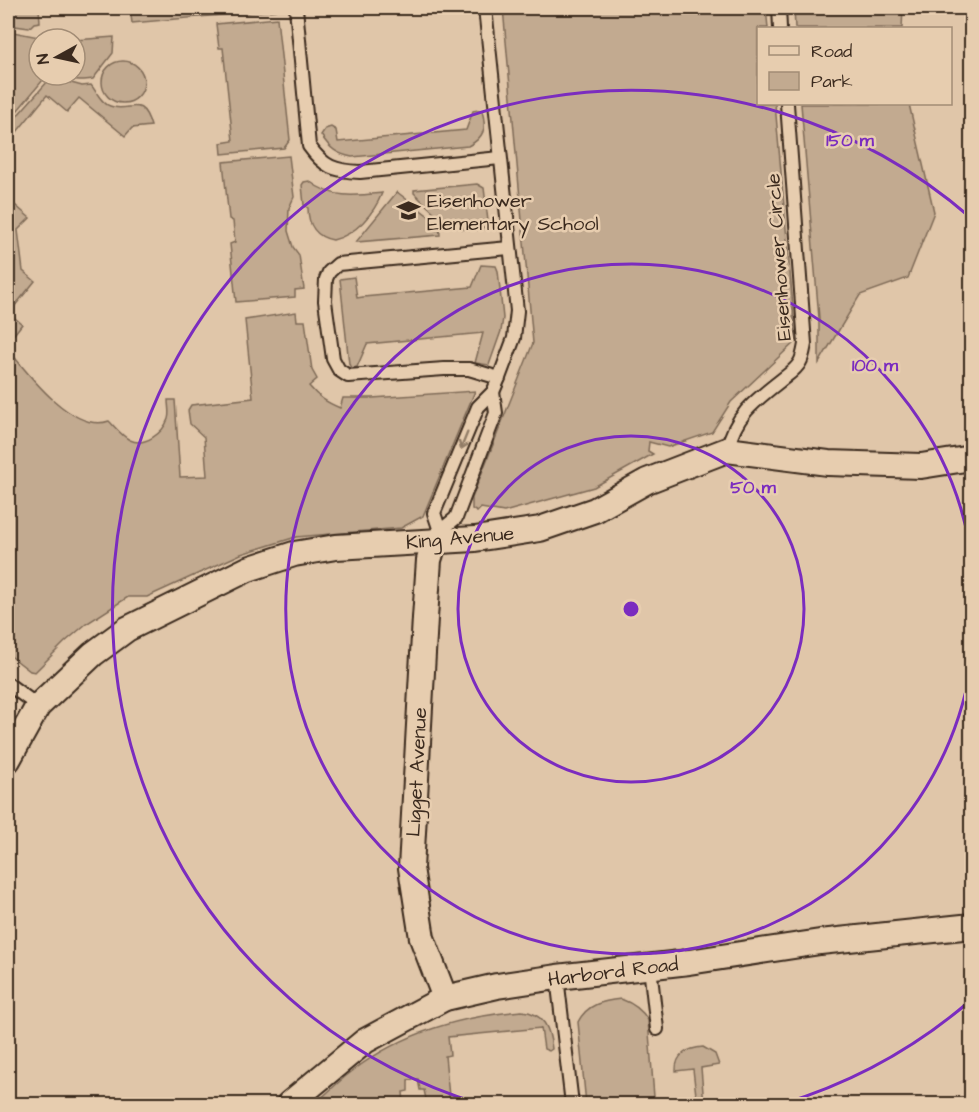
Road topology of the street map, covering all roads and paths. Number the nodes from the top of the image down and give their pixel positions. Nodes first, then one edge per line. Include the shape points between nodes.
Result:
1 (296, 8) edge
2 (485, 8) edge
3 (779, 8) edge
4 (780, 27) edge
5 (787, 105) edge
6 (500, 158) junction
7 (509, 248) junction
8 (499, 378) junction
9 (493, 392) junction
10 (727, 450) junction
11 (972, 458) edge
12 (437, 536) junction
13 (8, 684) edge
14 (38, 706) junction
15 (8, 760) edge
16 (972, 926) edge
17 (650, 967) junction
18 (557, 977) junction
19 (445, 998) junction
20 (657, 1029) dead end
21 (289, 1104) edge
22 (572, 1104) edge

1 - 6 lane via 309,146 329,167 360,172
2 - 6 lane
3 - 4 lane
5 - 10 lane, Eisenhower Circle via 805,344 802,360 794,370 736,422
6 - 7 lane
7 - 8 lane via 517,311 514,338
7 - 8 lane via 338,264 329,272 325,288 333,359 348,376 469,369
8 - 9 lane
9 -> 12 lane via 478,407 434,513
9 - 12 lane via 496,413 456,518
10 - 11 street, King Avenue via 839,464 921,466
10 - 12 street, King Avenue via 647,481 595,510 540,530 475,539
12 - 14 street, King Avenue via 294,554 248,569 127,629 68,675
12 - 19 street, Ligget Avenue via 428,572 411,868 422,938
13 - 14 lane
14 - 15 street, King Avenue
16 - 17 street, Harbord Road via 820,942
17 - 18 street, Harbord Road
17 - 20 lane
18 - 19 street, Harbord Road
18 - 22 lane
19 - 21 street, Harbord Road via 365,1041

